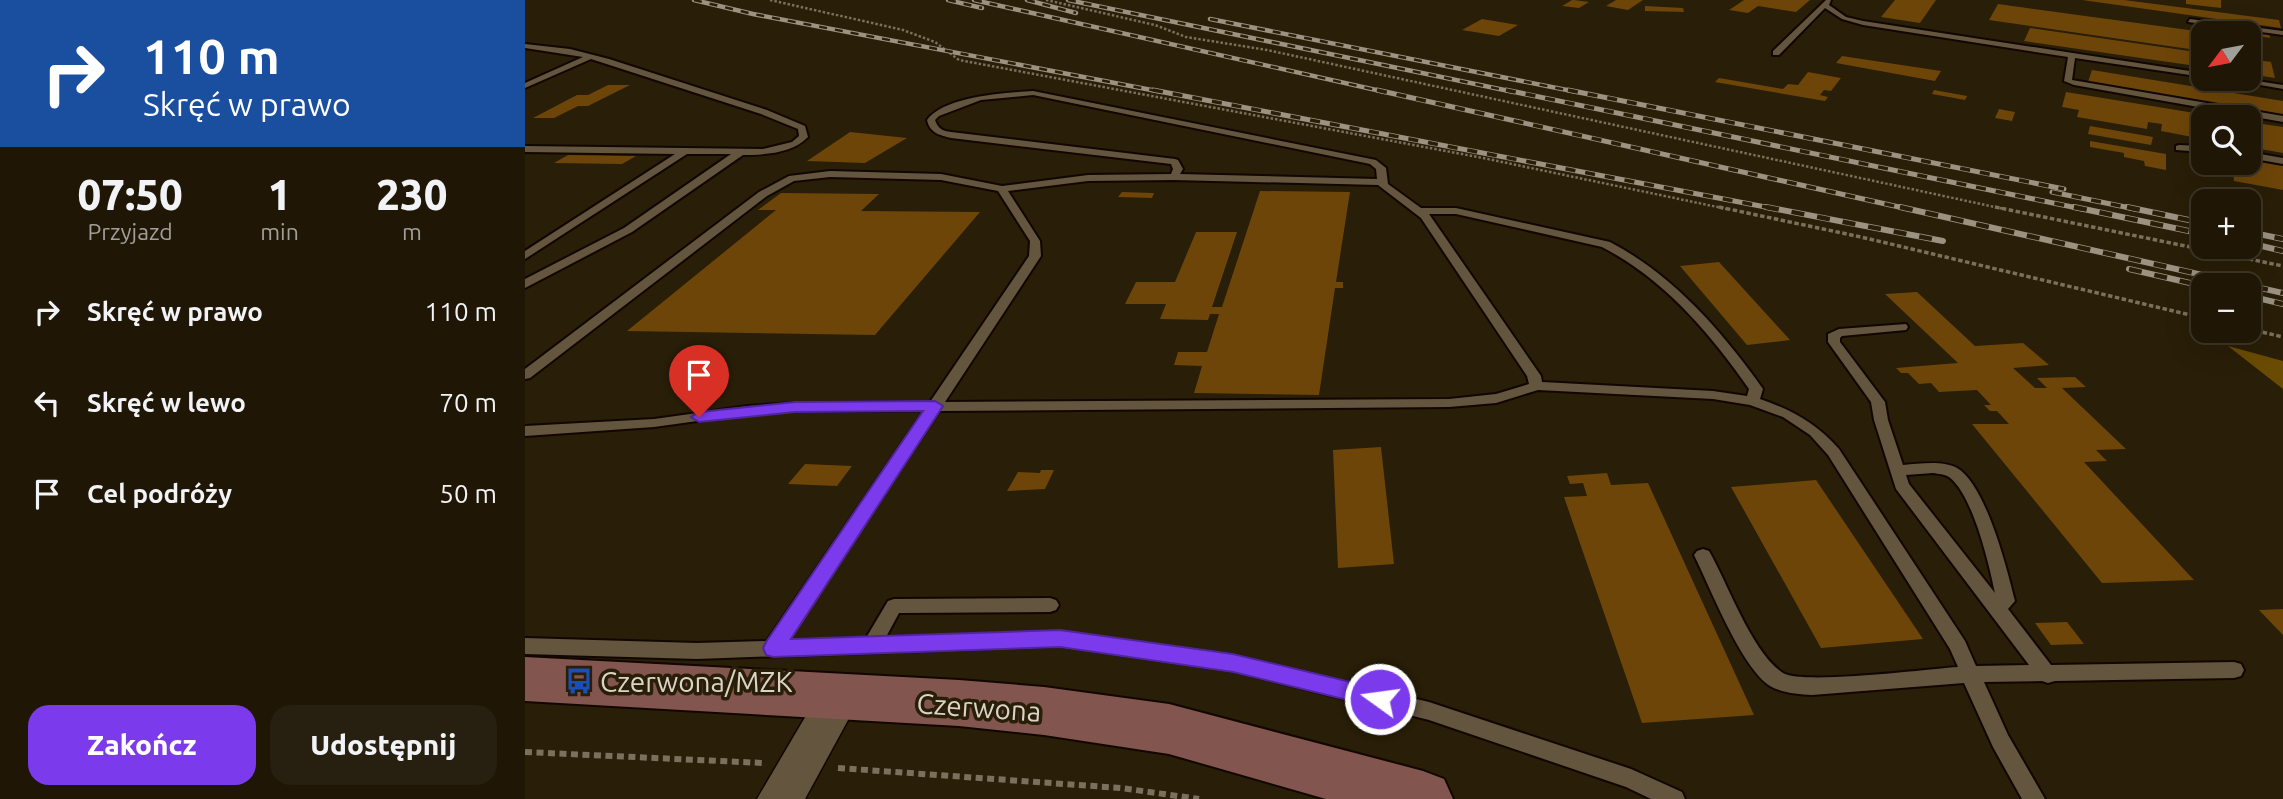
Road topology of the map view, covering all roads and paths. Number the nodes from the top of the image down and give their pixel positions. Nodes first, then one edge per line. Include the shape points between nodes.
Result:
1 (770, 0) edge
2 (1046, 0) edge
3 (1828, 3) edge
4 (2190, 21) dead end
5 (2283, 33) edge
6 (525, 46) edge
7 (1776, 53) dead end
8 (2072, 54) junction
9 (589, 57) junction
10 (2191, 73) edge
11 (2261, 84) edge
12 (525, 86) edge
13 (2283, 87) edge
14 (2283, 118) edge
15 (2179, 148) dead end
16 (2191, 148) edge
17 (525, 149) edge
18 (685, 151) junction
19 (741, 152) junction
20 (2261, 157) edge
21 (2283, 161) edge
22 (1174, 177) junction
23 (1382, 182) junction
24 (1002, 189) junction
25 (1419, 211) junction
26 (525, 256) edge
27 (2283, 266) edge
28 (525, 284) edge
29 (2191, 315) edge
30 (1902, 327) dead end
31 (2261, 332) edge
32 (2283, 337) edge
33 (525, 375) edge
34 (1536, 386) junction
35 (1752, 401) junction
36 (935, 406) junction
37 (525, 431) edge
38 (1898, 470) junction
39 (1703, 555) dead end
40 (1050, 605) dead end
41 (1997, 608) junction
42 (872, 645) junction
43 (525, 646) edge
44 (773, 648) junction
45 (2234, 670) dead end
46 (1973, 674) junction
47 (2048, 675) junction
48 (525, 679) edge
49 (839, 698) junction
50 (525, 751) edge
51 (791, 782) edge
52 (1199, 799) edge
53 (1423, 799) edge
54 (1674, 799) edge
55 (2034, 799) edge

1 - 29 path via 903,30 935,42 959,60 1495,160 1861,237
2 - 27 path via 1199,40 1267,50
3 - 7 lane
3 - 8 lane via 1844,18 1863,23
4 - 5 lane
6 - 9 lane
8 - 10 lane
8 - 14 lane via 2068,81 2074,83
9 - 12 lane
9 - 19 lane via 802,128 804,137 795,144
11 - 13 lane
15 - 16 lane
17 - 18 lane
18 - 19 lane
18 - 26 lane
19 - 28 lane via 628,230
20 - 21 lane
22 - 23 lane
22 - 23 lane via 1175,162 951,135 937,132 931,120 980,98 1033,93 1360,158 1381,168
22 - 24 lane via 1062,179
23 - 25 lane
24 - 33 lane via 941,177 854,175 806,176 778,184
24 - 36 lane via 1035,241 1035,256
25 - 34 lane via 1534,376
25 - 35 lane via 1456,211 1606,244 1628,253 1653,272 1735,358 1756,389
30 - 38 lane via 1833,337 1878,402
31 - 32 path
34 - 35 lane
34 - 36 lane via 1488,401
35 - 46 lane via 1815,429 1834,452
36 - 37 lane via 760,409 654,423
36 - 44 lane
38 - 41 lane via 1902,485
38 - 41 lane via 1946,469 1967,489 1995,549 2006,601
39 - 46 lane via 1753,652 1772,677 1789,685
40 - 42 lane via 894,606
41 - 47 lane
42 - 44 lane
42 - 54 lane via 1060,639 1233,663 1429,710 1631,779
43 - 44 lane via 697,651
45 - 47 lane
46 - 47 lane
46 - 55 lane via 2000,741
48 - 49 main road, Czerwona
49 - 51 street
49 - 53 main road, Czerwona via 959,703 1169,729
50 - 51 path
51 - 52 path via 1121,789

